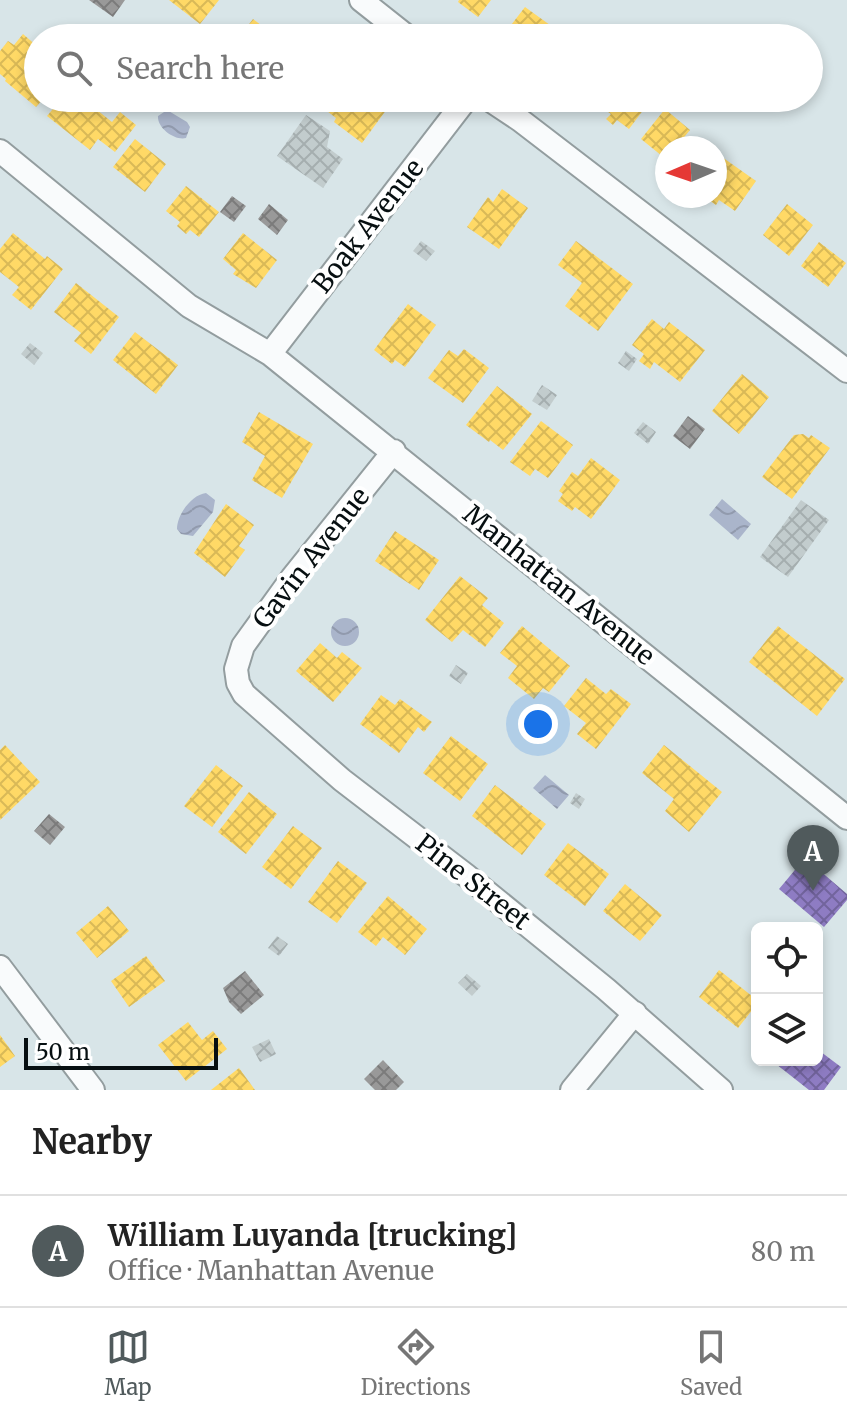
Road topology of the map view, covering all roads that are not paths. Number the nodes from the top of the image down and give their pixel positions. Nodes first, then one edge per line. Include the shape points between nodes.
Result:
1 (361, 0) edge
2 (391, 24) edge
3 (456, 112) edge
4 (508, 112) edge
5 (0, 151) edge
6 (270, 354) junction
7 (847, 371) edge
8 (394, 451) junction
9 (236, 669) joint
10 (847, 818) edge
11 (0, 967) edge
12 (635, 1013) junction
13 (93, 1090) edge
14 (572, 1090) edge
15 (721, 1090) edge

1 - 2 street
3 - 6 street, Boak Avenue
4 - 7 street
5 - 6 street, Manhattan Avenue via 189,306
6 - 8 street, Manhattan Avenue
8 - 9 street, Gavin Avenue via 292,578 243,646
8 - 10 street, Manhattan Avenue
9 - 12 street, Pine Street via 244,694 342,780
11 - 13 street
12 - 14 street
12 - 15 street, Pine Street

